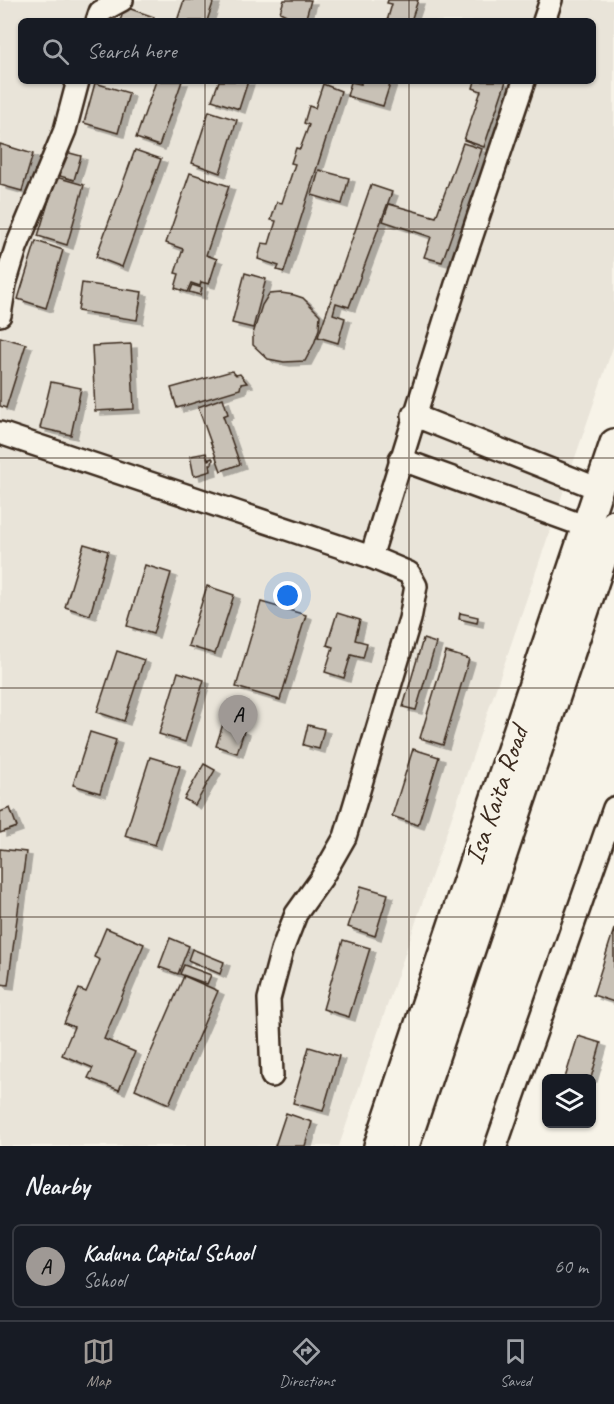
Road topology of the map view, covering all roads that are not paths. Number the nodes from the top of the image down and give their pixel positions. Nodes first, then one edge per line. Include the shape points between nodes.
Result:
1 (122, 0) edge
2 (551, 0) edge
3 (98, 18) edge
4 (545, 18) edge
5 (77, 84) edge
6 (523, 84) edge
7 (0, 315) edge
8 (413, 415) junction
9 (0, 433) edge
10 (614, 443) edge
11 (400, 459) junction
12 (599, 489) junction
13 (614, 524) edge
14 (586, 527) junction
15 (371, 556) junction
16 (614, 808) edge
17 (272, 1076) dead end
18 (378, 1146) edge
19 (405, 1146) edge
20 (496, 1146) edge

1 - 3 lane via 100,12
2 - 4 lane
5 - 7 lane via 65,130 16,248
6 - 8 lane
8 - 11 lane
8 - 12 lane
9 - 15 lane
10 - 12 main road, Isa Kaita Road
11 - 14 lane
11 - 15 lane
12 - 14 main road, Isa Kaita Road
13 - 19 main road, Isa Kaita Road
14 - 18 main road, Isa Kaita Road
15 - 17 lane via 409,573 416,586 410,619 345,837 296,914 282,950 269,999
16 - 20 lane

